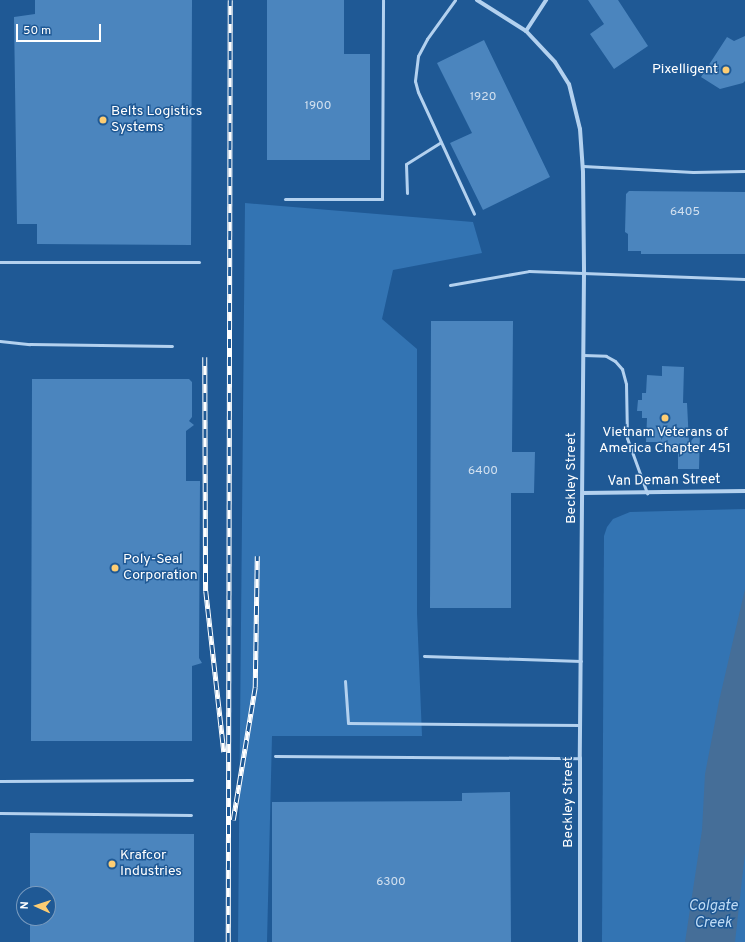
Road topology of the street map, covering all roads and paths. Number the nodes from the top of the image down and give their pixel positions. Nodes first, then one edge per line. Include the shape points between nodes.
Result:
1 (383, 0) edge
2 (455, 0) edge
3 (477, 0) edge
4 (546, 0) edge
5 (526, 31) junction
6 (441, 142) junction
7 (583, 166) junction
8 (745, 171) edge
9 (407, 193) dead end
10 (285, 199) dead end
11 (474, 214) dead end
12 (0, 262) edge
13 (199, 262) dead end
14 (584, 273) junction
15 (745, 279) edge
16 (450, 285) dead end
17 (0, 341) edge
18 (172, 346) dead end
19 (583, 355) junction
20 (745, 491) edge
21 (647, 493) junction
22 (583, 494) junction
23 (424, 656) dead end
24 (581, 661) junction
25 (345, 681) dead end
26 (580, 725) junction
27 (275, 756) dead end
28 (580, 758) junction
29 (192, 780) dead end
30 (0, 781) edge
31 (0, 813) edge
32 (191, 815) dead end
33 (580, 942) edge

1 - 10 lane via 382,199
2 - 6 lane via 427,39 418,56 416,68 418,92
3 - 5 street, Beckley Street
4 - 5 street
5 - 7 street, Beckley Street via 556,62 569,84 580,129
6 - 9 lane via 406,164
6 - 11 lane
7 - 8 lane via 693,172
7 - 14 street, Beckley Street
12 - 13 lane
14 - 15 lane
14 - 16 lane via 529,271
14 - 19 street, Beckley Street
17 - 18 lane via 30,344
19 - 21 lane via 606,356 622,369 626,384 627,438
19 - 22 street, Beckley Street
20 - 21 street, Van Deman Street
21 - 22 street, Van Deman Street
22 - 24 street, Beckley Street
23 - 24 lane
24 - 26 street, Beckley Street
25 - 26 lane via 348,723
26 - 28 street, Beckley Street
27 - 28 lane
28 - 33 street, Beckley Street
29 - 30 lane
31 - 32 lane

